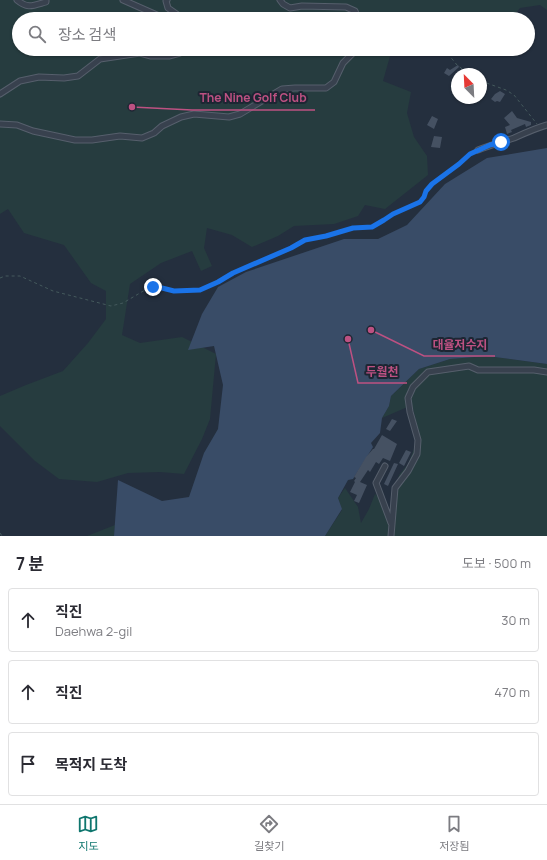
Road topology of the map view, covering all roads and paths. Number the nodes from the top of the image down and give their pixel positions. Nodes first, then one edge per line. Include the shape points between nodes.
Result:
1 (17, 0) edge
2 (46, 0) edge
3 (122, 0) edge
4 (166, 0) edge
5 (280, 0) edge
6 (150, 12) edge
7 (174, 12) edge
8 (355, 12) edge
9 (120, 56) edge
10 (151, 56) edge
11 (169, 56) edge
12 (350, 56) edge
13 (450, 56) edge
14 (461, 68) edge
15 (487, 83) edge
16 (0, 94) edge
17 (0, 124) edge
18 (547, 126) edge
19 (539, 127) junction
20 (478, 150) joint
21 (0, 278) edge
22 (547, 372) edge
23 (385, 466) dead end
24 (392, 526) junction
25 (0, 534) edge
26 (2, 536) edge
27 (391, 536) edge

1 - 2 street via 25,6 32,6
3 - 6 street
4 - 7 street via 168,8
5 - 8 street via 290,8 346,7
9 - 16 street via 100,59 78,76 39,77 20,81
10 - 11 street
12 - 17 street via 343,63 334,82 326,88 282,89 240,114 229,117 194,114 181,117 142,138 120,136 75,140 17,125
13 - 14 path
15 - 19 path via 514,95
18 - 19 street
19 - 20 street
20 - 21 path via 432,184 420,202 378,224 305,240 200,290 174,291 153,287 123,303 111,306 53,292 20,276
22 - 24 street via 478,370 469,366 428,372 413,387 408,398 418,440 417,454 395,488
23 - 24 street via 376,483
24 - 27 street
25 - 26 path

